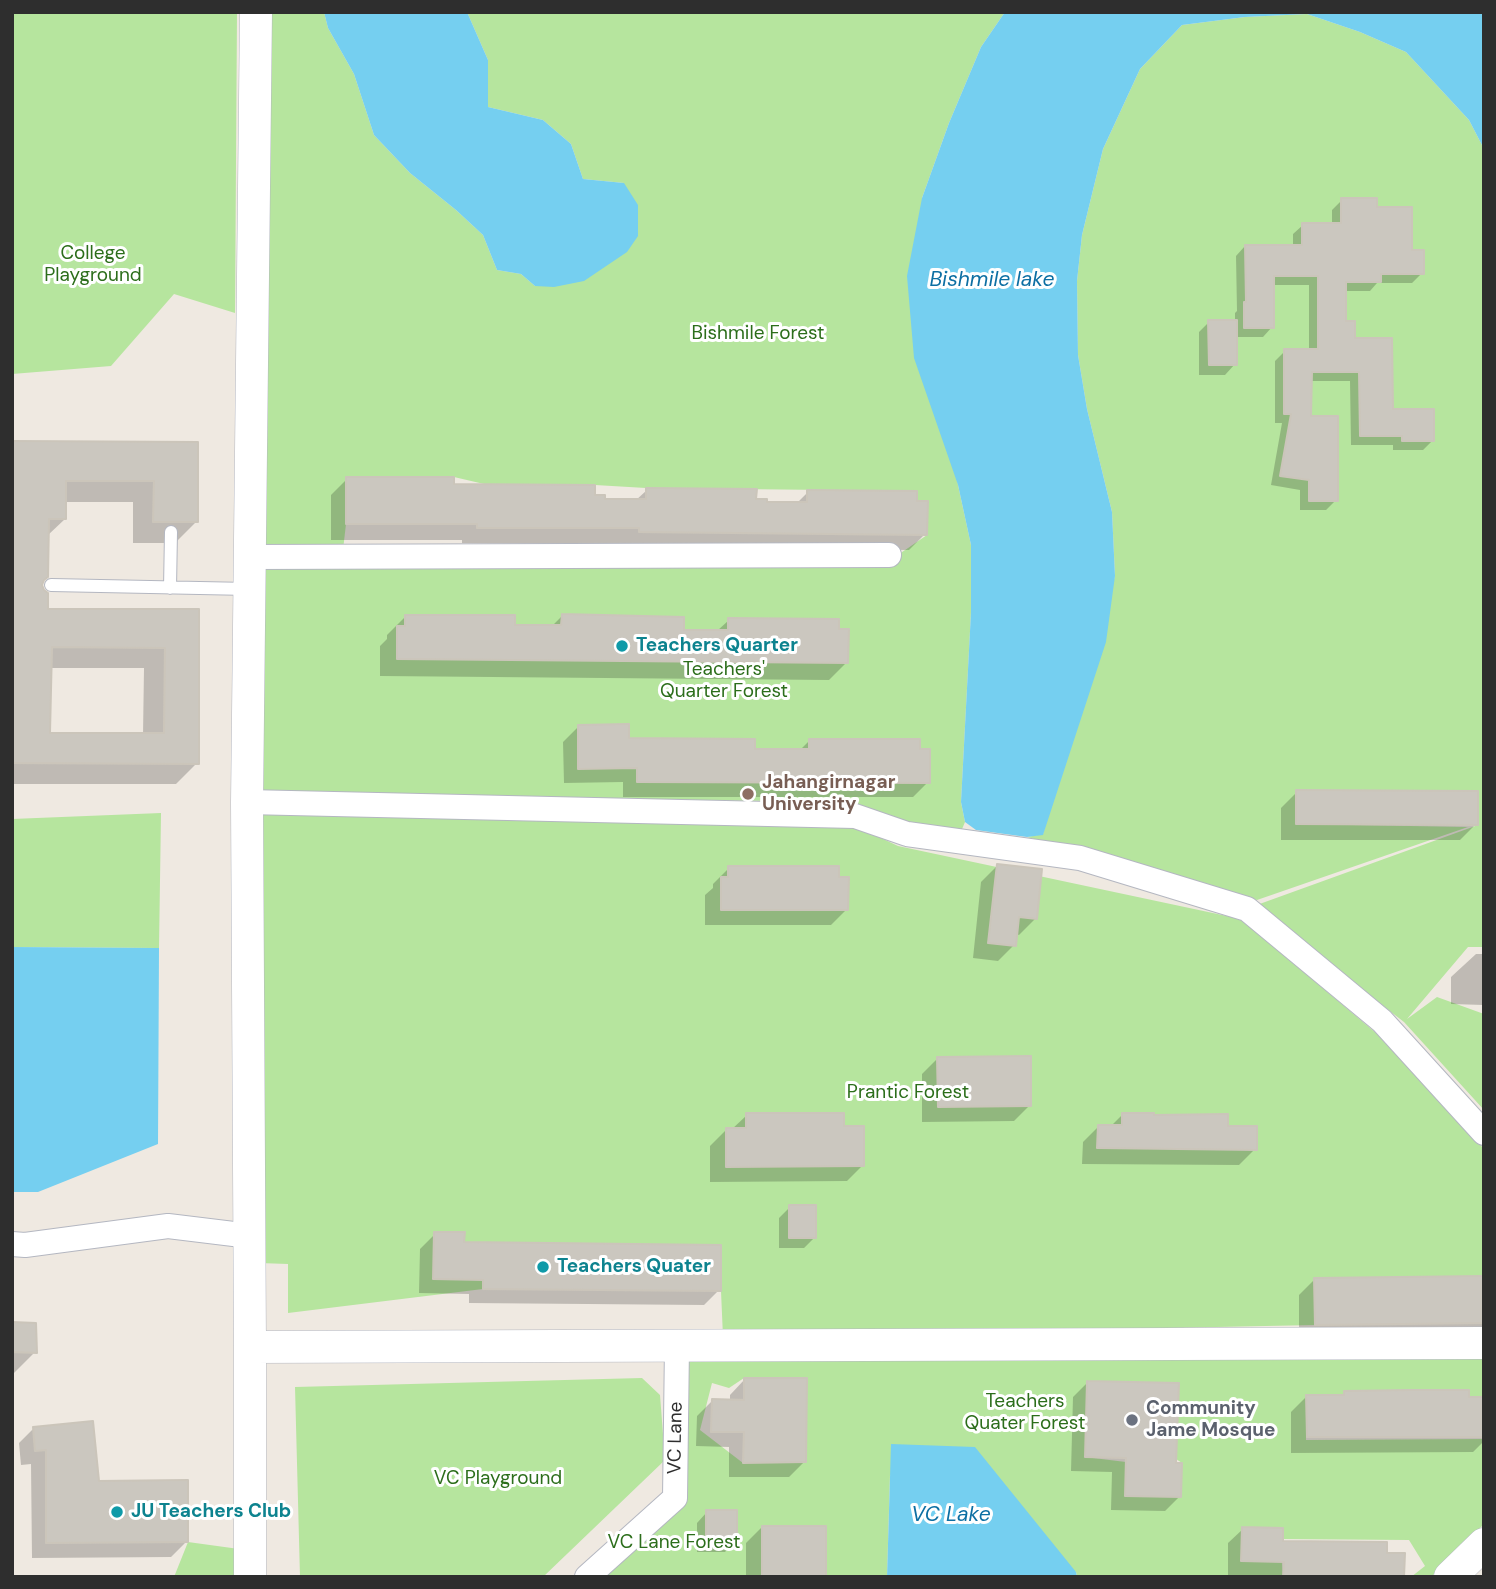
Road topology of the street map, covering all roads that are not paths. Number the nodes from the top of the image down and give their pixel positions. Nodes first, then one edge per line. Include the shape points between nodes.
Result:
1 (256, 12) edge
2 (171, 532) dead end
3 (889, 555) dead end
4 (250, 557) junction
5 (51, 585) dead end
6 (170, 588) junction
7 (249, 589) junction
8 (247, 802) junction
9 (1484, 1133) edge
10 (250, 1236) junction
11 (12, 1244) edge
12 (1484, 1343) edge
13 (677, 1345) junction
14 (250, 1347) junction
15 (1484, 1544) edge
16 (250, 1577) edge
17 (587, 1577) edge
18 (1450, 1577) edge

1 - 4 street
2 - 6 lane
3 - 4 street
4 - 7 street
5 - 6 lane
6 - 7 lane
7 - 8 street
8 - 9 street via 855,816 906,834 1080,858 1247,909 1382,1021
8 - 10 street
10 - 11 street via 168,1226
10 - 14 street
12 - 13 street
13 - 14 street
13 - 17 street, VC Lane via 675,1498
14 - 16 street
15 - 18 street

